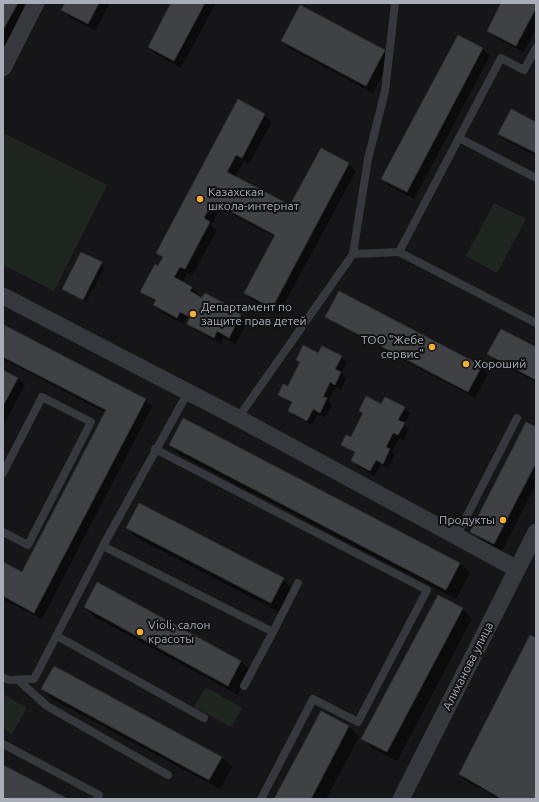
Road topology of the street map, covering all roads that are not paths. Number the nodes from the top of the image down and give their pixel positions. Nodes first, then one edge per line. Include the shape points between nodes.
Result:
1 (36, 3) edge
2 (395, 3) edge
3 (536, 48) edge
4 (3, 68) edge
5 (459, 138) junction
6 (536, 178) edge
7 (399, 252) junction
8 (353, 254) junction
9 (3, 296) edge
10 (536, 323) edge
11 (188, 392) junction
12 (238, 418) junction
13 (517, 418) dead end
14 (155, 449) junction
15 (3, 473) edge
16 (3, 532) edge
17 (536, 532) edge
18 (456, 537) junction
19 (103, 546) junction
20 (518, 569) junction
21 (298, 583) dead end
22 (273, 632) junction
23 (56, 636) junction
24 (3, 677) edge
25 (18, 680) junction
26 (244, 686) dead end
27 (204, 718) dead end
28 (3, 744) edge
29 (168, 775) dead end
30 (97, 799) edge
31 (261, 799) edge
32 (401, 799) edge

1 - 4 street
2 - 8 lane via 385,91 368,159
3 - 5 lane via 524,70 501,58
5 - 6 lane
5 - 7 lane
7 - 8 lane
7 - 10 lane
8 - 12 lane
9 - 11 street
11 - 12 street
11 - 14 lane
12 - 18 street
13 - 18 lane
14 - 19 lane
14 - 31 lane via 427,590 358,722 313,699
15 - 16 lane via 42,397 91,422 28,545
17 - 20 street, Алиханова улица
18 - 20 street
19 - 22 lane
19 - 23 lane
20 - 32 street, Алиханова улица
21 - 22 lane
22 - 26 lane
23 - 25 lane via 34,679
23 - 27 lane
24 - 25 lane
25 - 29 lane via 47,706
28 - 30 lane via 99,795

